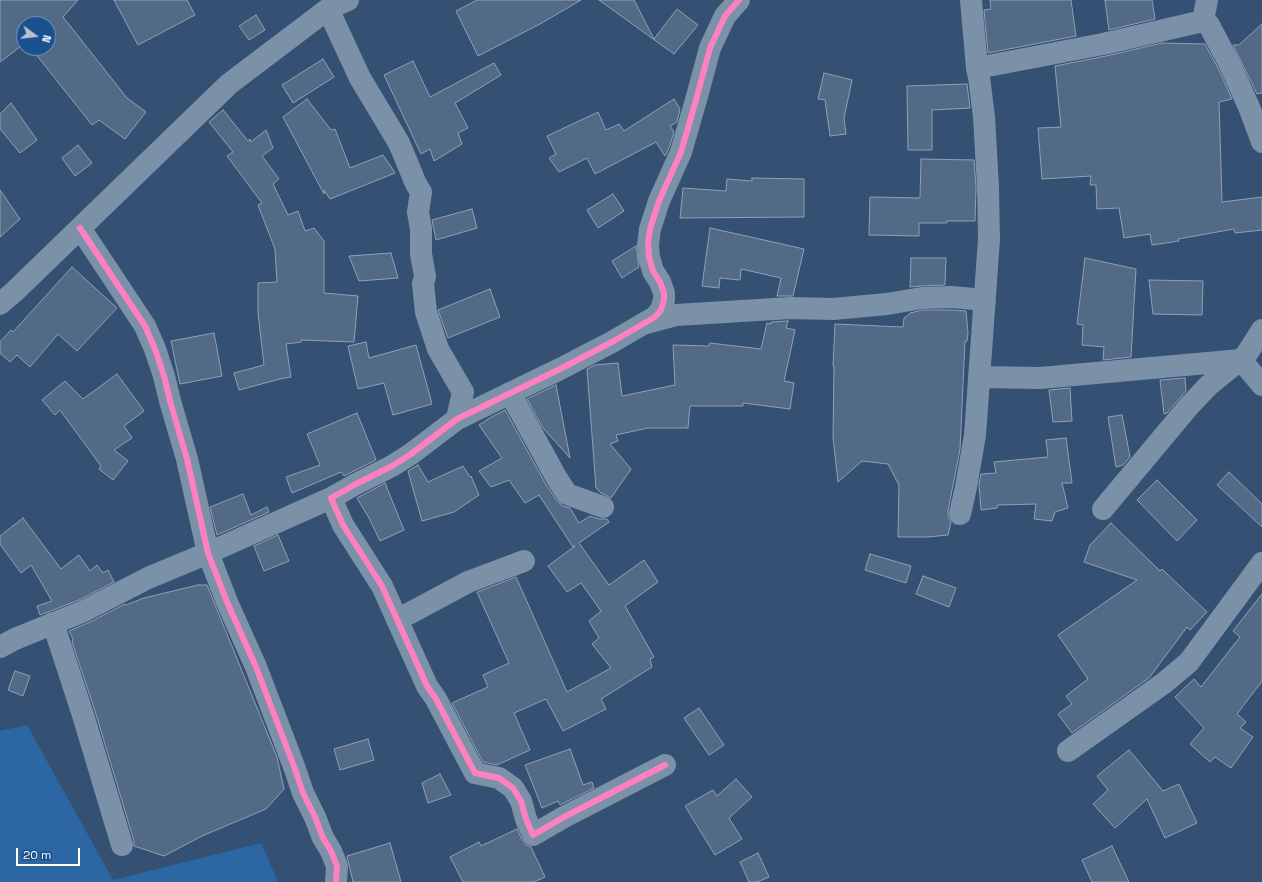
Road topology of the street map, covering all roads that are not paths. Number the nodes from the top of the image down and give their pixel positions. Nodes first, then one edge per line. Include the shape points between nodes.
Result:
1 (348, 0) edge
2 (739, 0) edge
3 (971, 0) edge
4 (328, 9) junction
5 (1205, 10) edge
6 (977, 68) junction
7 (1262, 142) edge
8 (80, 228) junction
9 (985, 300) junction
10 (0, 304) edge
11 (644, 324) junction
12 (1262, 330) edge
13 (1241, 360) junction
14 (979, 377) junction
15 (1262, 385) edge
16 (510, 393) junction
17 (457, 419) junction
18 (330, 498) junction
19 (603, 507) dead end
20 (1103, 509) dead end
21 (960, 514) dead end
22 (208, 553) junction
23 (524, 561) dead end
24 (1262, 563) edge
25 (398, 620) junction
26 (53, 624) junction
27 (0, 647) edge
28 (1068, 750) dead end
29 (665, 765) dead end
30 (122, 845) dead end
31 (336, 882) edge

1 - 4 street
2 - 11 street via 726,16 710,48 681,152 654,216 648,245 649,257 664,293 664,300 661,310
3 - 6 street
4 - 8 street via 229,84
4 - 17 street via 360,78 399,143 421,192 418,212 426,312 438,349 463,392
5 - 6 street via 1096,45
5 - 7 street via 1209,25 1249,107
6 - 9 street via 988,187 989,239
8 - 10 street
8 - 22 street via 145,326 155,349 187,460
9 - 11 street via 922,298 833,309 791,308 676,315
9 - 14 street
11 - 16 street
12 - 13 street
13 - 14 street via 1040,378
13 - 15 street
13 - 20 street via 1189,406
14 - 21 street via 975,435
16 - 17 street
16 - 19 street via 567,494
17 - 18 street via 392,466
18 - 22 street
18 - 25 street via 343,525 382,586
22 - 26 street via 148,578
22 - 31 street via 296,768 302,793 331,852 336,866
23 - 25 street via 468,582
24 - 28 street via 1185,665 1164,683
25 - 29 street via 427,686 475,773 499,778 513,788 521,801 533,835
26 - 27 street
26 - 30 street

